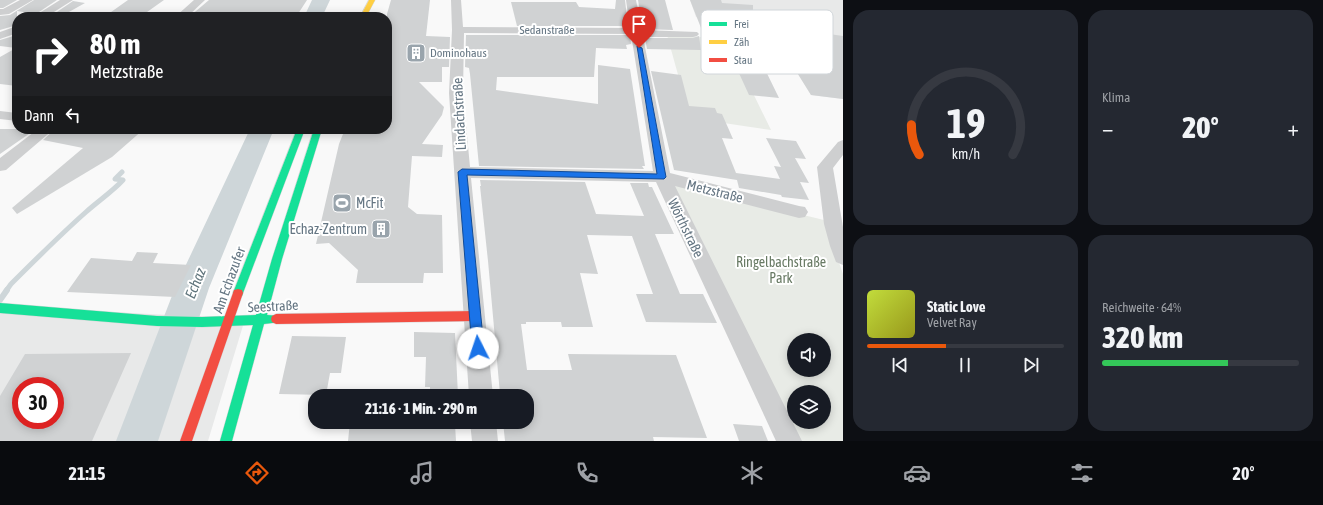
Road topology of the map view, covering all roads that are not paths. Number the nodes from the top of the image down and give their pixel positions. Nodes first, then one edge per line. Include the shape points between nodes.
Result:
1 (28, 0) edge
2 (68, 0) edge
3 (200, 0) edge
4 (372, 0) edge
5 (456, 0) edge
6 (630, 0) edge
7 (2, 12) edge
8 (47, 12) edge
9 (186, 12) edge
10 (366, 12) edge
11 (458, 30) junction
12 (637, 32) junction
13 (693, 34) dead end
14 (0, 115) edge
15 (12, 116) edge
16 (41, 134) edge
17 (299, 134) edge
18 (316, 134) edge
19 (843, 145) edge
20 (0, 166) edge
21 (462, 172) junction
22 (662, 177) junction
23 (799, 212) dead end
24 (843, 257) edge
25 (0, 308) edge
26 (476, 316) junction
27 (260, 320) junction
28 (228, 322) junction
29 (481, 389) edge
30 (484, 429) edge
31 (186, 441) edge
32 (226, 441) edge
33 (485, 441) edge
34 (789, 441) edge

1 - 7 street
2 - 8 street
3 - 9 street
4 - 10 main road
5 - 11 street, Lindachstraße
6 - 12 street, Wörthstraße
11 - 12 street, Sedanstraße
11 - 21 street, Lindachstraße via 456,92
12 - 13 street, Sedanstraße
12 - 22 street, Wörthstraße
14 - 15 street
16 - 20 street
17 - 28 main road, Am Echazufer
18 - 27 main road
19 - 24 street via 825,167 833,221
21 - 22 street, Metzstraße
21 - 26 street, Lindachstraße
22 - 23 street, Metzstraße
22 - 34 street, Wörthstraße
25 - 28 main road, Seestraße via 157,321
26 - 27 main road, Seestraße
26 - 29 street, Lindachstraße
27 - 28 main road, Seestraße
27 - 32 main road
28 - 31 main road, Am Echazufer
30 - 33 street

